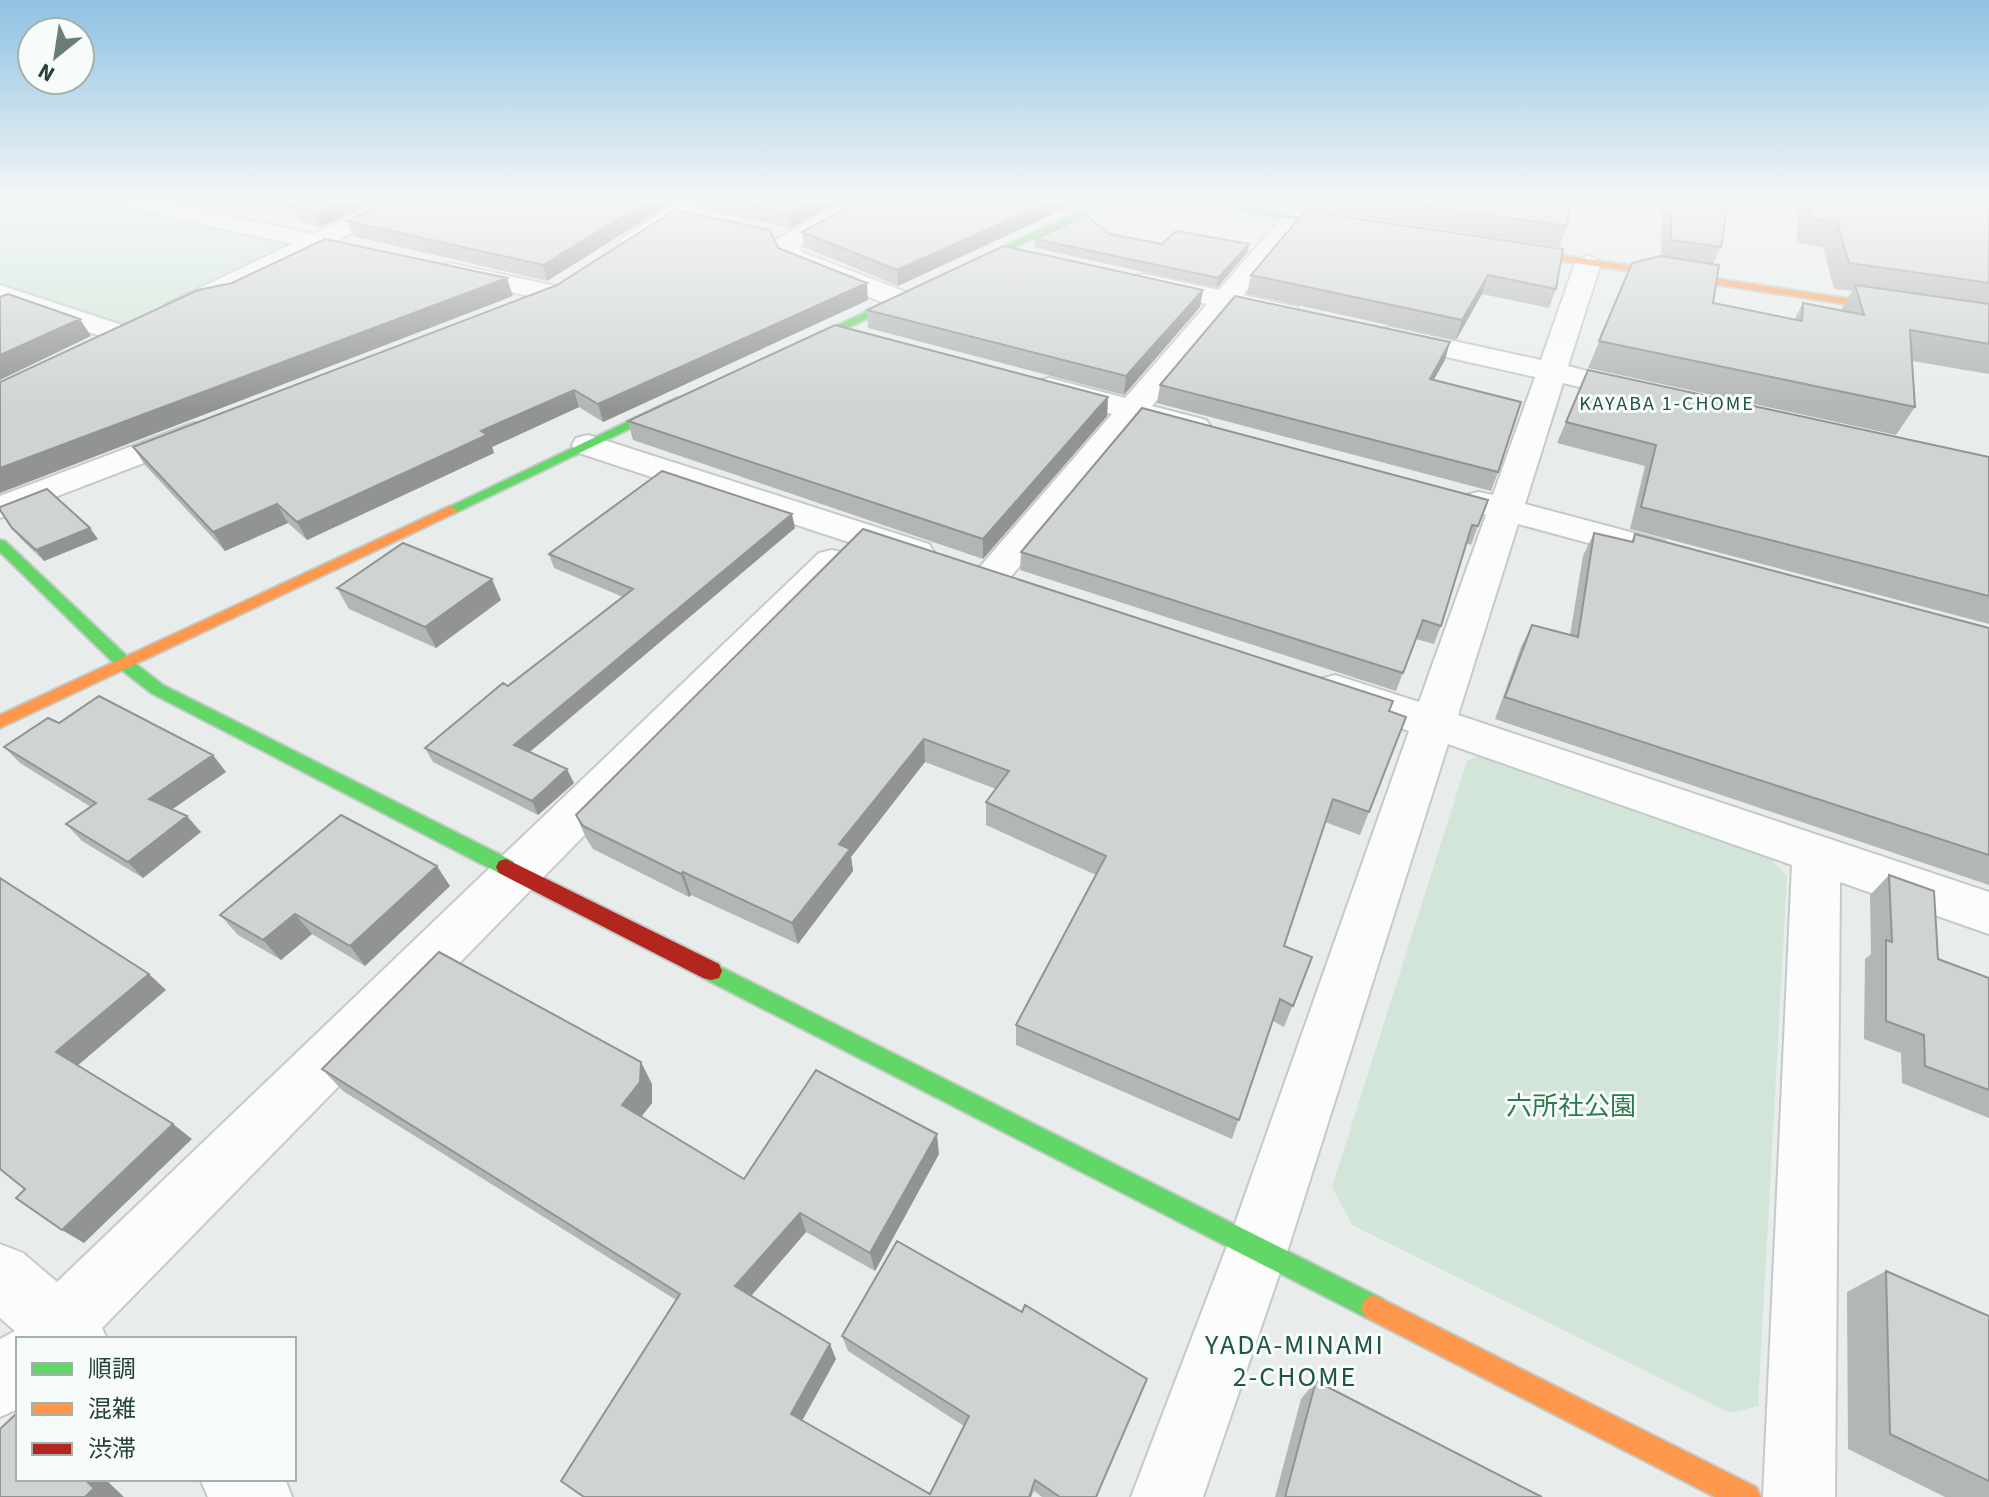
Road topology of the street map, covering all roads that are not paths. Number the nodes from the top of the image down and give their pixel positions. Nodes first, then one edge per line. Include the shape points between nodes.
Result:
1 (256, 271) edge
2 (460, 271) edge
3 (828, 271) edge
4 (961, 271) edge
5 (1250, 271) edge
6 (1585, 271) edge
7 (1641, 271) edge
8 (1122, 277) edge
9 (0, 293) edge
10 (899, 299) junction
11 (1226, 300) junction
12 (509, 310) edge
13 (1320, 320) edge
14 (1989, 323) edge
15 (835, 330) junction
16 (1366, 331) edge
17 (124, 335) junction
18 (880, 342) edge
19 (96, 348) edge
20 (766, 362) edge
21 (1553, 372) junction
22 (1014, 378) edge
23 (1615, 386) edge
24 (697, 394) edge
25 (1133, 410) junction
26 (218, 423) edge
27 (1222, 434) edge
28 (588, 445) junction
29 (1446, 494) edge
30 (0, 508) edge
31 (1506, 510) junction
32 (859, 534) junction
33 (0, 544) edge
34 (1687, 559) edge
35 (967, 569) junction
36 (1037, 592) edge
37 (125, 664) junction
38 (1295, 676) edge
39 (1431, 721) junction
40 (0, 722) edge
41 (1816, 854) junction
42 (516, 871) junction
43 (1989, 913) edge
44 (1258, 1246) junction
45 (0, 1276) edge
46 (45, 1337) edge
47 (54, 1337) edge
48 (16, 1370) edge
49 (0, 1383) edge
50 (238, 1481) edge
51 (256, 1497) edge
52 (1167, 1497) edge
53 (1746, 1497) edge
54 (1799, 1497) edge

1 - 17 street
2 - 12 street via 562,288
3 - 10 street
4 - 10 street
5 - 11 street
6 - 21 street
7 - 14 street
8 - 11 street
9 - 17 street
10 - 15 street
11 - 13 street
11 - 25 street
15 - 18 street
15 - 20 street
16 - 21 street
17 - 19 street
21 - 23 street
21 - 31 street
22 - 25 street
24 - 28 street
25 - 27 street
25 - 35 street
26 - 30 street
28 - 32 street
28 - 37 street
29 - 31 street
31 - 34 street
31 - 39 street
32 - 35 street
32 - 42 street
33 - 37 street
35 - 36 street
37 - 40 street
37 - 42 street via 157,689
38 - 39 street
39 - 41 street
39 - 44 street
41 - 43 street
41 - 54 street
42 - 44 street
42 - 47 street
44 - 52 street
44 - 53 street
45 - 46 street
48 - 49 street
50 - 51 street

